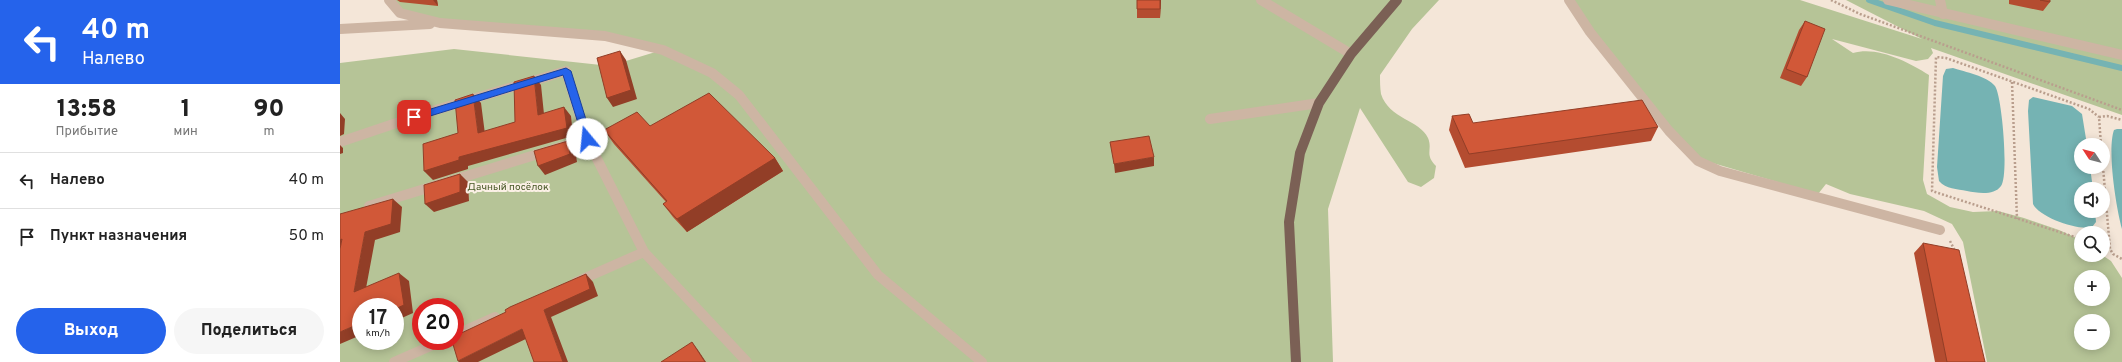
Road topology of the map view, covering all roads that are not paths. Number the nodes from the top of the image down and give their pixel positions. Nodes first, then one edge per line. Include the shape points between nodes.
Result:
1 (390, 0) edge
2 (1261, 0) edge
3 (1397, 0) edge
4 (1569, 0) edge
5 (1888, 0) edge
6 (1940, 0) edge
7 (1943, 14) junction
8 (440, 23) junction
9 (340, 29) edge
10 (1351, 54) junction
11 (2122, 55) edge
12 (1319, 103) junction
13 (1210, 119) dead end
14 (587, 139) junction
15 (340, 142) edge
16 (362, 208) edge
17 (1940, 230) road end
18 (644, 252) junction
19 (564, 287) edge
20 (506, 313) edge
21 (464, 331) edge
22 (421, 350) edge
23 (394, 362) edge
24 (747, 362) edge
25 (982, 362) edge
26 (1296, 362) edge

1 - 8 street via 400,13
2 - 10 street
3 - 10 main road
4 - 17 street via 1590,32 1670,131 1698,161 1720,172
5 - 7 street
6 - 7 street
7 - 11 street
8 - 9 street
8 - 25 street via 605,36 663,50 712,73 740,95 878,275
10 - 12 main road
12 - 13 street
12 - 26 main road via 1300,153 1288,222
14 - 15 street via 566,71
14 - 16 street
14 - 18 street
18 - 19 street
18 - 24 street
20 - 21 street
22 - 23 street

